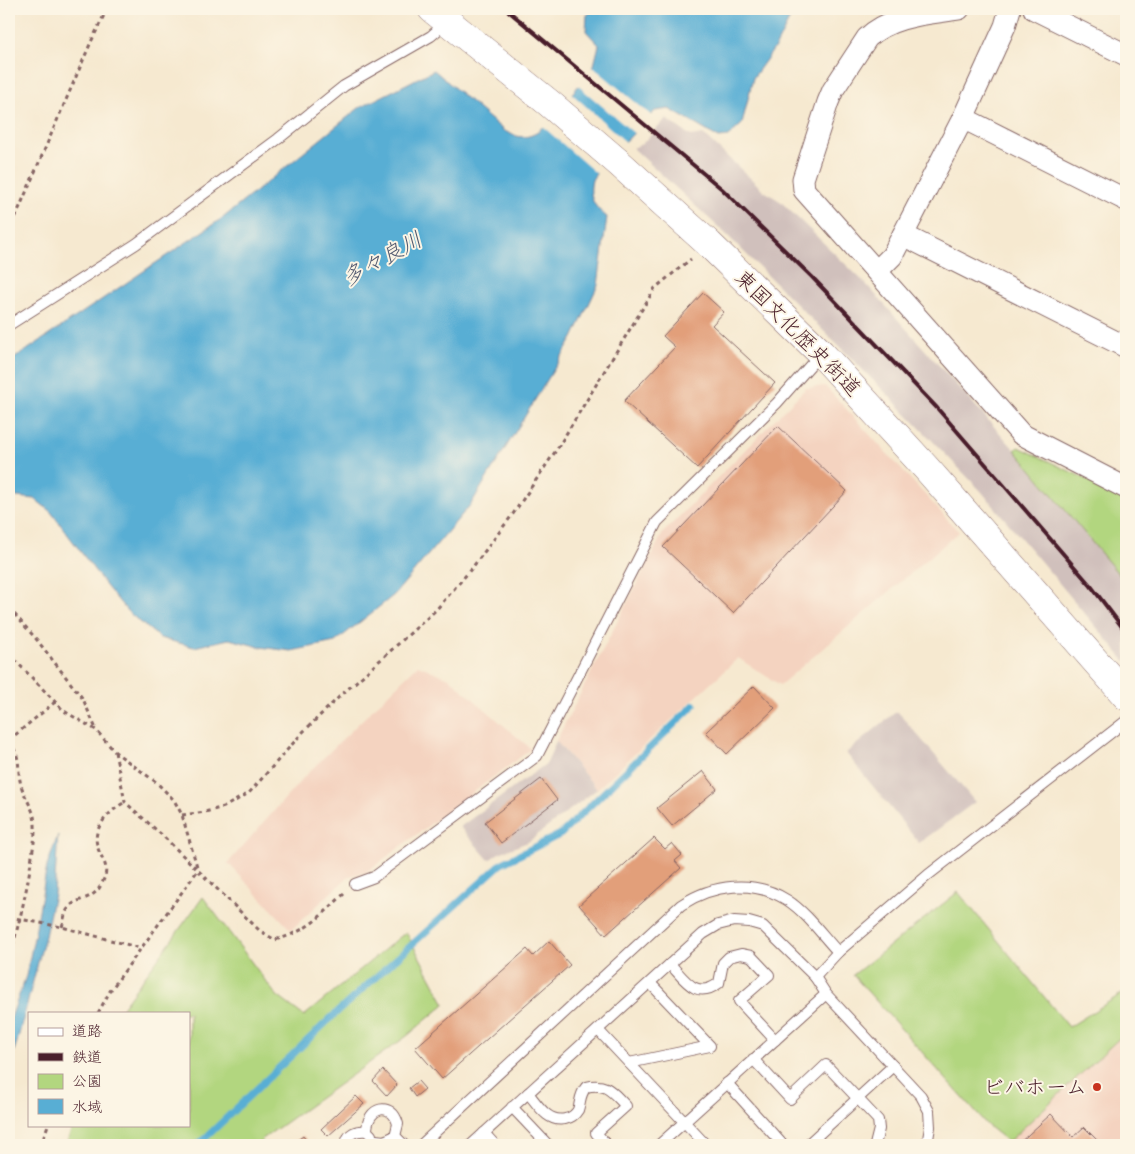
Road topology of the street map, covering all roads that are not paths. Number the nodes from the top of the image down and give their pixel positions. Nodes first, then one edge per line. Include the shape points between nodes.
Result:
1 (959, 9) edge
2 (1010, 9) edge
3 (1034, 9) edge
4 (440, 15) edge
5 (1126, 55) edge
6 (963, 118) junction
7 (1126, 200) edge
8 (903, 235) junction
9 (877, 271) junction
10 (9, 325) edge
11 (1126, 347) edge
12 (821, 353) junction
13 (1126, 488) edge
14 (1126, 696) edge
15 (1126, 721) edge
16 (355, 884) road end
17 (838, 952) junction
18 (670, 964) junction
19 (815, 977) junction
20 (650, 983) junction
21 (826, 994) junction
22 (598, 1030) junction
23 (775, 1040) junction
24 (753, 1059) junction
25 (629, 1063) junction
26 (893, 1066) junction
27 (727, 1083) junction
28 (528, 1093) junction
29 (857, 1099) junction
30 (512, 1108) junction
31 (684, 1122) junction
32 (367, 1131) junction
33 (484, 1133) junction
34 (395, 1136) junction
35 (376, 1143) edge
36 (346, 1145) edge
37 (404, 1145) edge
38 (421, 1145) edge
39 (471, 1145) edge
40 (495, 1145) edge
41 (548, 1145) edge
42 (607, 1145) edge
43 (659, 1145) edge
44 (706, 1145) edge
45 (783, 1145) edge
46 (806, 1145) edge
47 (874, 1145) edge
48 (927, 1145) edge

1 - 9 street via 895,20 874,30 833,90 803,179 804,190
2 - 6 street
3 - 5 street
4 - 10 lane via 431,36 344,86 136,244
4 - 12 highway, 東国文化歴史街道 via 619,163 709,244
6 - 7 street
6 - 8 street
8 - 9 street via 892,256
8 - 11 street
9 - 13 street via 1021,434
12 - 14 highway, 東国文化歴史街道
12 - 16 lane via 777,403 657,522 537,756 374,877
15 - 17 lane via 928,875
17 - 19 lane
17 - 38 lane via 804,915 786,900 765,891 748,886 730,887 695,896 681,905
18 - 19 lane via 718,925 749,922 763,926
18 - 20 lane
18 - 23 lane via 692,987 702,991 719,983 723,963 729,956 751,956 769,975 739,1001
19 - 21 lane
20 - 22 lane
20 - 25 lane via 710,1046
21 - 23 lane
21 - 26 lane
22 - 25 lane
22 - 28 lane
23 - 24 lane
24 - 27 lane
24 - 29 lane via 790,1099 826,1065
25 - 31 lane
26 - 29 lane
26 - 48 lane via 921,1096 929,1111
27 - 31 lane
27 - 45 lane
28 - 30 lane
28 - 42 lane via 550,1118 560,1120 571,1118 577,1112 580,1094 586,1088 601,1086 610,1089 626,1106 596,1133
29 - 46 lane
29 - 47 lane via 878,1120
30 - 33 lane
30 - 41 lane
31 - 43 lane
31 - 44 lane
32 - 34 lane via 373,1112 388,1110 397,1118
32 - 35 lane
32 - 36 lane via 353,1132
33 - 39 lane
33 - 40 lane
34 - 35 lane
34 - 37 lane

